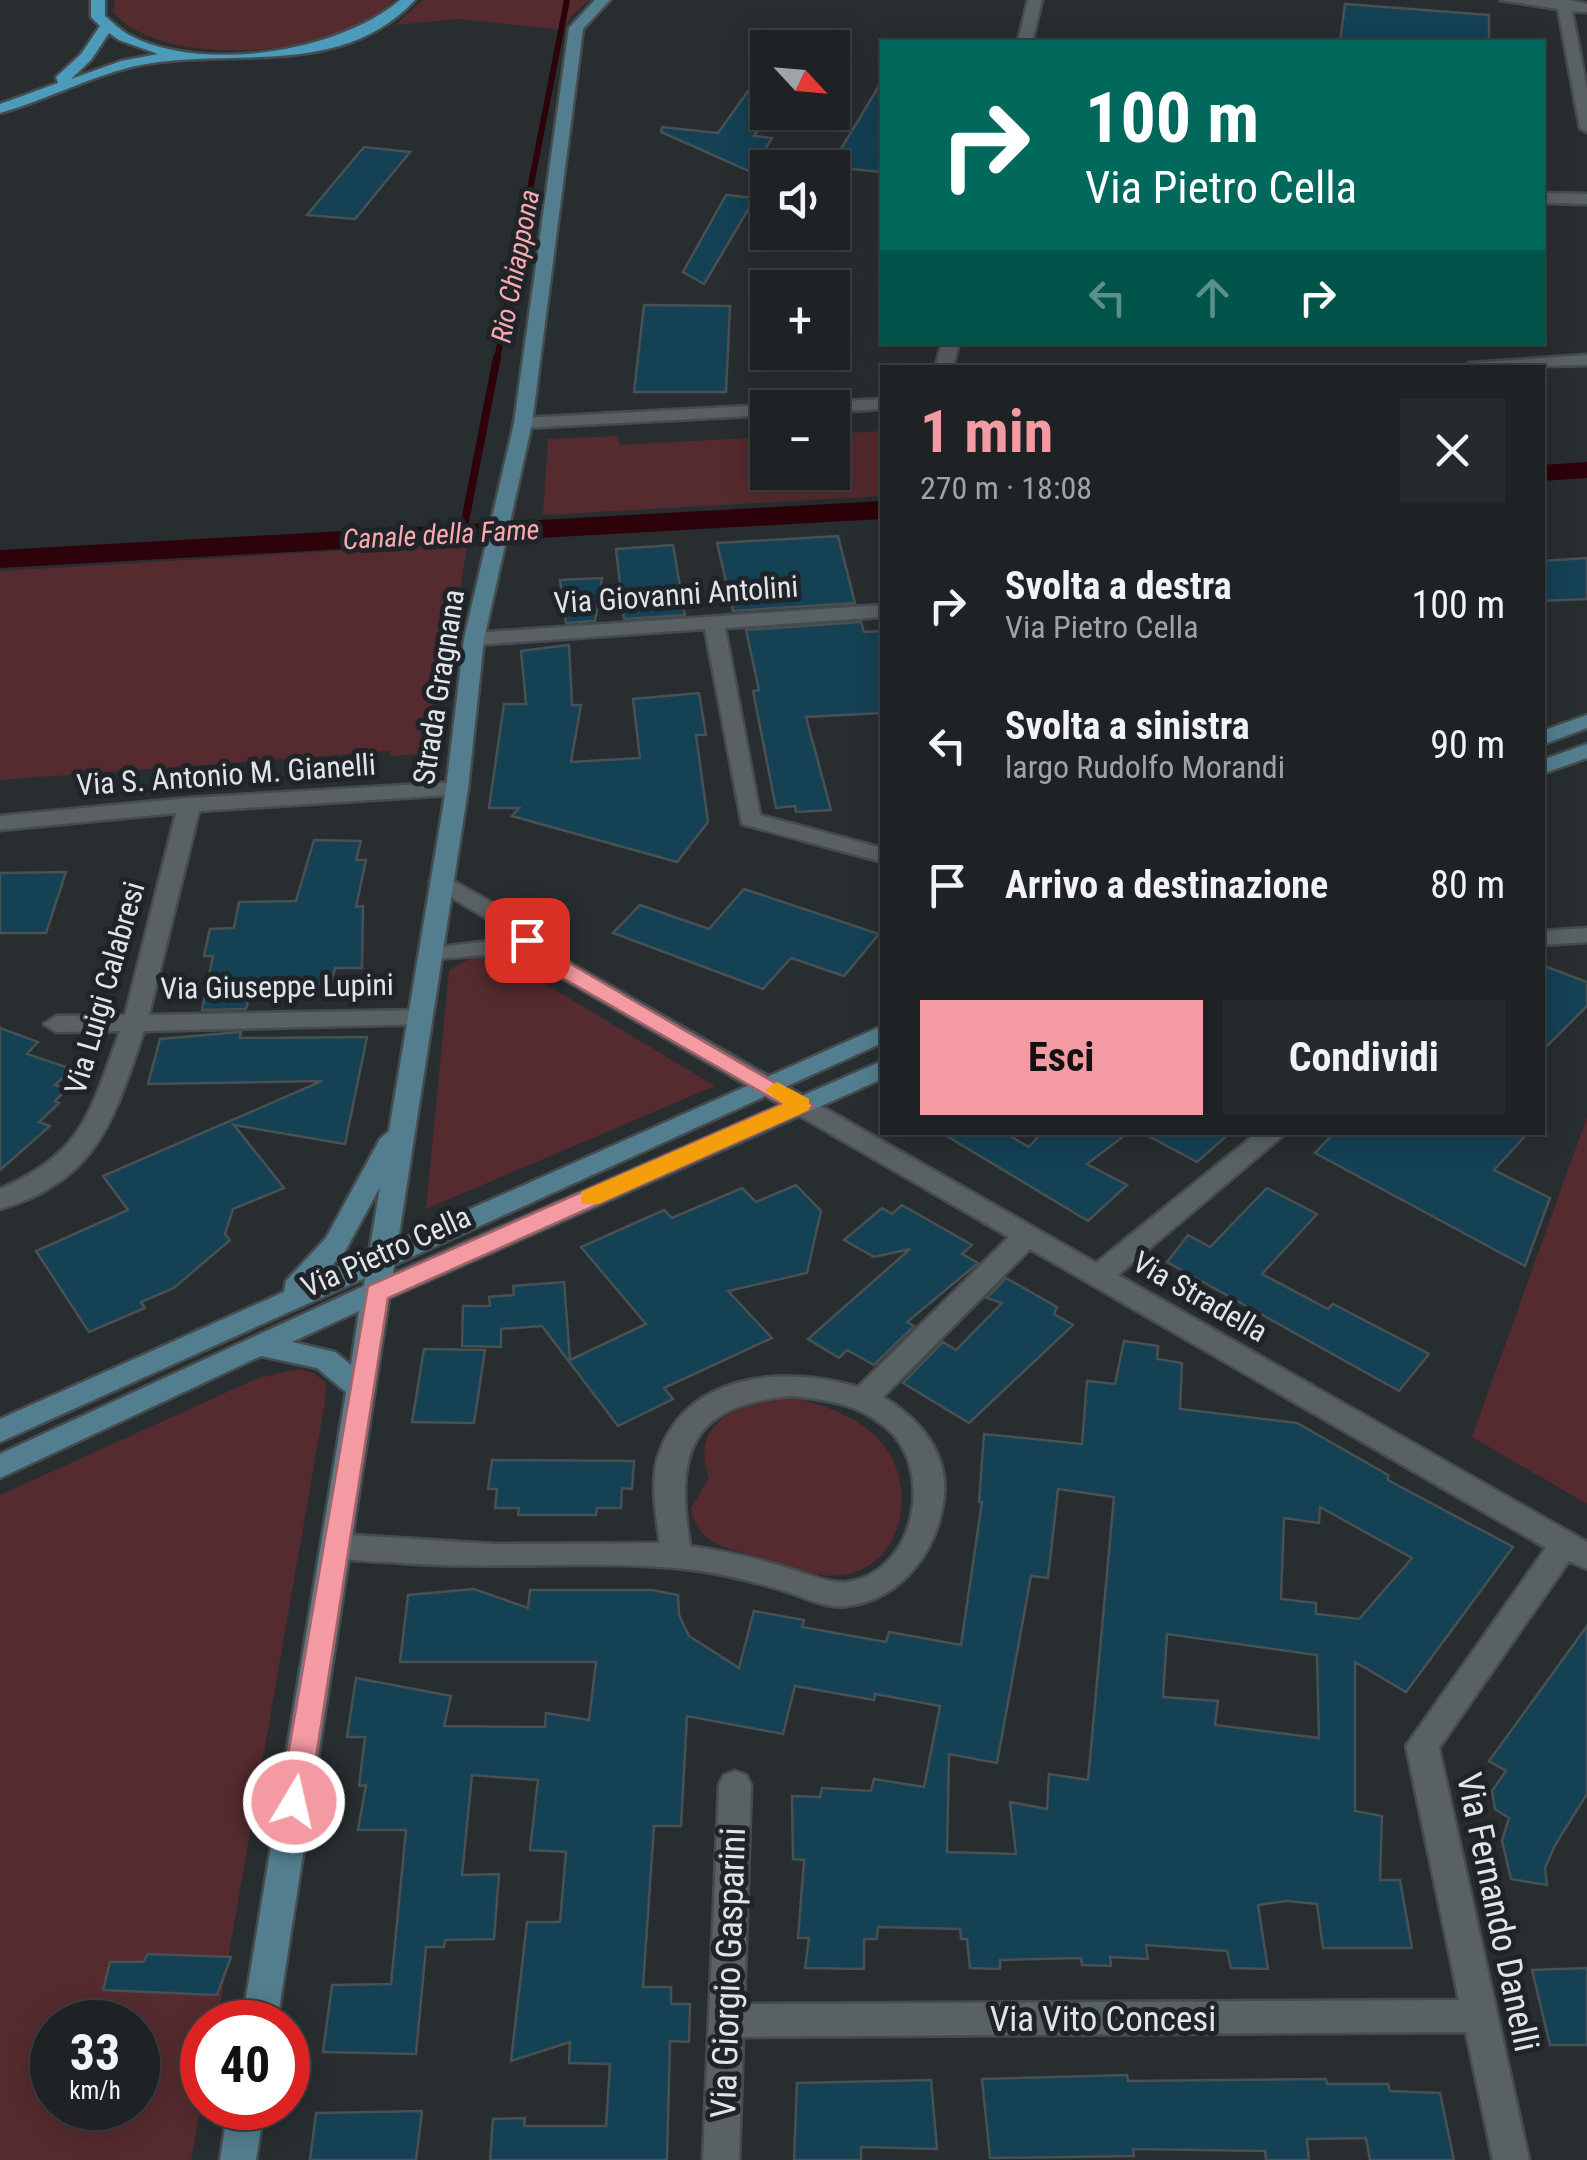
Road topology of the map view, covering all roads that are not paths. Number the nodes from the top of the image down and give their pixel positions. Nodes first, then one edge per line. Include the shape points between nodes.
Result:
1 (98, 0) edge
2 (408, 0) edge
3 (603, 0) edge
4 (1035, 0) edge
5 (1507, 0) edge
6 (1564, 3) edge
7 (1587, 8) edge
8 (106, 27) junction
9 (1026, 40) edge
10 (184, 54) junction
11 (1582, 84) edge
12 (50, 90) junction
13 (0, 109) edge
14 (1587, 128) edge
15 (1545, 198) edge
16 (1587, 199) edge
17 (1587, 360) edge
18 (1513, 365) edge
19 (880, 404) edge
20 (850, 406) edge
21 (750, 411) edge
22 (523, 423) junction
23 (880, 612) edge
24 (714, 622) junction
25 (474, 639) junction
26 (1587, 721) edge
27 (1545, 739) edge
28 (1587, 750) edge
29 (1545, 767) edge
30 (457, 789) junction
31 (189, 805) junction
32 (0, 823) edge
33 (880, 854) edge
34 (441, 881) junction
35 (1587, 935) edge
36 (1545, 938) edge
37 (430, 955) junction
38 (550, 961) junction
39 (420, 1018) junction
40 (136, 1022) junction
41 (56, 1024) dead end
42 (880, 1035) edge
43 (880, 1070) edge
44 (784, 1094) junction
45 (404, 1116) junction
46 (1271, 1135) edge
47 (0, 1200) edge
48 (1028, 1235) junction
49 (379, 1275) junction
50 (1098, 1276) junction
51 (281, 1302) junction
52 (256, 1346) junction
53 (361, 1388) junction
54 (863, 1400) junction
55 (0, 1431) edge
56 (0, 1466) edge
57 (336, 1546) junction
58 (1576, 1551) edge
59 (677, 1556) junction
60 (735, 1785) dead end
61 (264, 2000) edge
62 (1480, 2016) junction
63 (725, 2021) junction
64 (243, 2130) edge
65 (238, 2160) edge
66 (721, 2160) edge
67 (1511, 2160) edge

1 - 8 main road
2 - 10 main road via 370,30 331,44
3 - 22 street, Strada Gragnana via 576,28
4 - 9 street
5 - 6 street
6 - 7 street
6 - 11 street
8 - 10 main road
8 - 12 main road
10 - 12 main road via 126,64
11 - 14 street
12 - 13 main road
15 - 16 street
17 - 18 street
19 - 20 street
21 - 22 street
22 - 25 street, Strada Gragnana
23 - 24 street, Via Giovanni Antolini
24 - 25 street, Via Giovanni Antolini
24 - 33 street via 750,819
25 - 30 street, Strada Gragnana
26 - 27 street
28 - 29 street
30 - 31 street, Via S. Antonio M. Gianelli
30 - 34 street, Strada Gragnana
31 - 32 street, Via S. Antonio M. Gianelli
31 - 40 street, Via Luigi Calabresi
34 - 37 street, Strada Gragnana
34 - 38 street via 504,920
35 - 36 street
37 - 38 street via 498,947
37 - 39 street, Strada Gragnana
38 - 44 street, Via Stradella
39 - 40 street, Via Giuseppe Lupini
39 - 45 street, Strada Gragnana
40 - 41 street, Via Giuseppe Lupini
40 - 47 street, Via Luigi Calabresi via 88,1142 43,1181
42 - 44 street
43 - 44 street
44 - 48 street, Via Stradella
44 - 49 street, Via Pietro Cella
44 - 49 street, Via Pietro Cella
45 - 49 street, Strada Gragnana
45 - 51 street via 336,1244
46 - 50 street
48 - 50 street, Via Stradella
48 - 54 street
49 - 51 street, Via Pietro Cella
49 - 52 street, Via Pietro Cella
49 - 53 street, Strada Gragnana
50 - 58 street, Via Stradella
51 - 55 street, Via Pietro Cella
52 - 53 street via 325,1359
52 - 56 street, Via Pietro Cella
53 - 57 street, Strada Gragnana
54 - 59 street via 780,1386 744,1389 704,1405 673,1452 670,1518
54 - 59 street via 894,1417 917,1441 928,1469 929,1500 904,1567 883,1584 844,1595
57 - 59 street via 490,1556
57 - 61 street, Strada Gragnana
58 - 62 street, Via Fernando Danelli via 1422,1746
60 - 63 street, Via Giorgio Gasparini
62 - 63 street, Via Vito Concesi
62 - 67 street, Via Fernando Danelli
63 - 66 street, Via Giorgio Gasparini
64 - 65 street

